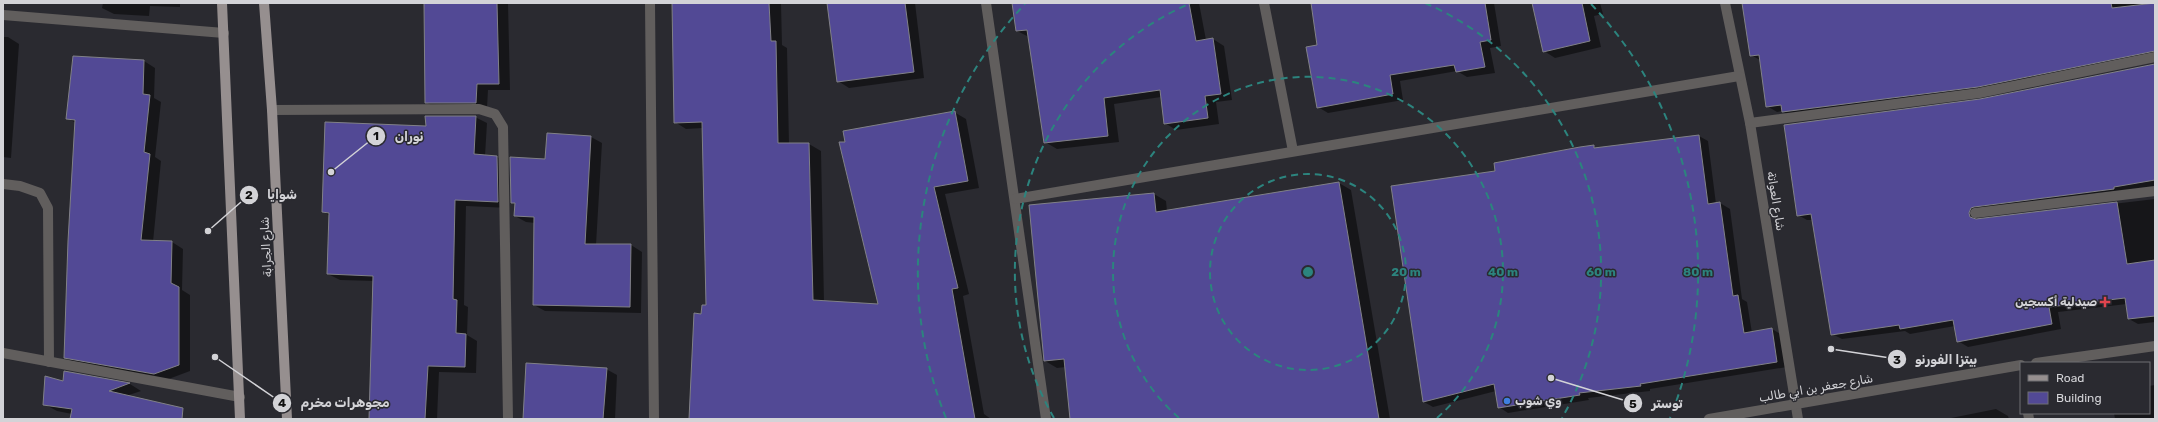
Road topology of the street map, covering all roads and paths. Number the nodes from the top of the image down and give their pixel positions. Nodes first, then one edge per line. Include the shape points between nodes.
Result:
1 (222, 3) edge
2 (264, 3) edge
3 (650, 3) edge
4 (986, 3) edge
5 (1264, 3) edge
6 (1725, 3) edge
7 (3, 15) edge
8 (224, 33) junction
9 (2155, 57) edge
10 (1739, 76) junction
11 (272, 110) junction
12 (1750, 123) junction
13 (1293, 151) junction
14 (3, 184) edge
15 (2155, 191) edge
16 (1015, 199) junction
17 (1975, 212) dead end
18 (2155, 346) edge
19 (3, 353) edge
20 (49, 362) junction
21 (2043, 362) edge
22 (2020, 368) edge
23 (240, 397) junction
24 (1795, 405) junction
25 (240, 419) edge
26 (287, 419) edge
27 (508, 419) edge
28 (654, 419) edge
29 (1046, 419) edge
30 (1709, 419) edge
31 (1798, 419) edge

1 - 8 main road
2 - 11 main road, شارع الجرابة
3 - 28 street
4 - 16 street
5 - 13 street
6 - 10 street, شارع العواتة
7 - 8 street
8 - 23 main road
9 - 12 street via 1979,93
10 - 12 street, شارع العواتة
10 - 13 street
11 - 26 main road, شارع الجرابة
11 - 27 street via 479,109 495,114 503,127
12 - 24 street, شارع العواتة
13 - 16 street
14 - 20 street via 20,186 40,193 48,208
15 - 17 street
16 - 29 street
18 - 21 street
19 - 20 street
20 - 23 street
22 - 24 street, شارع جعفر بن ابي طالب
23 - 25 main road
24 - 30 street, شارع جعفر بن ابي طالب
24 - 31 street, شارع العواتة

